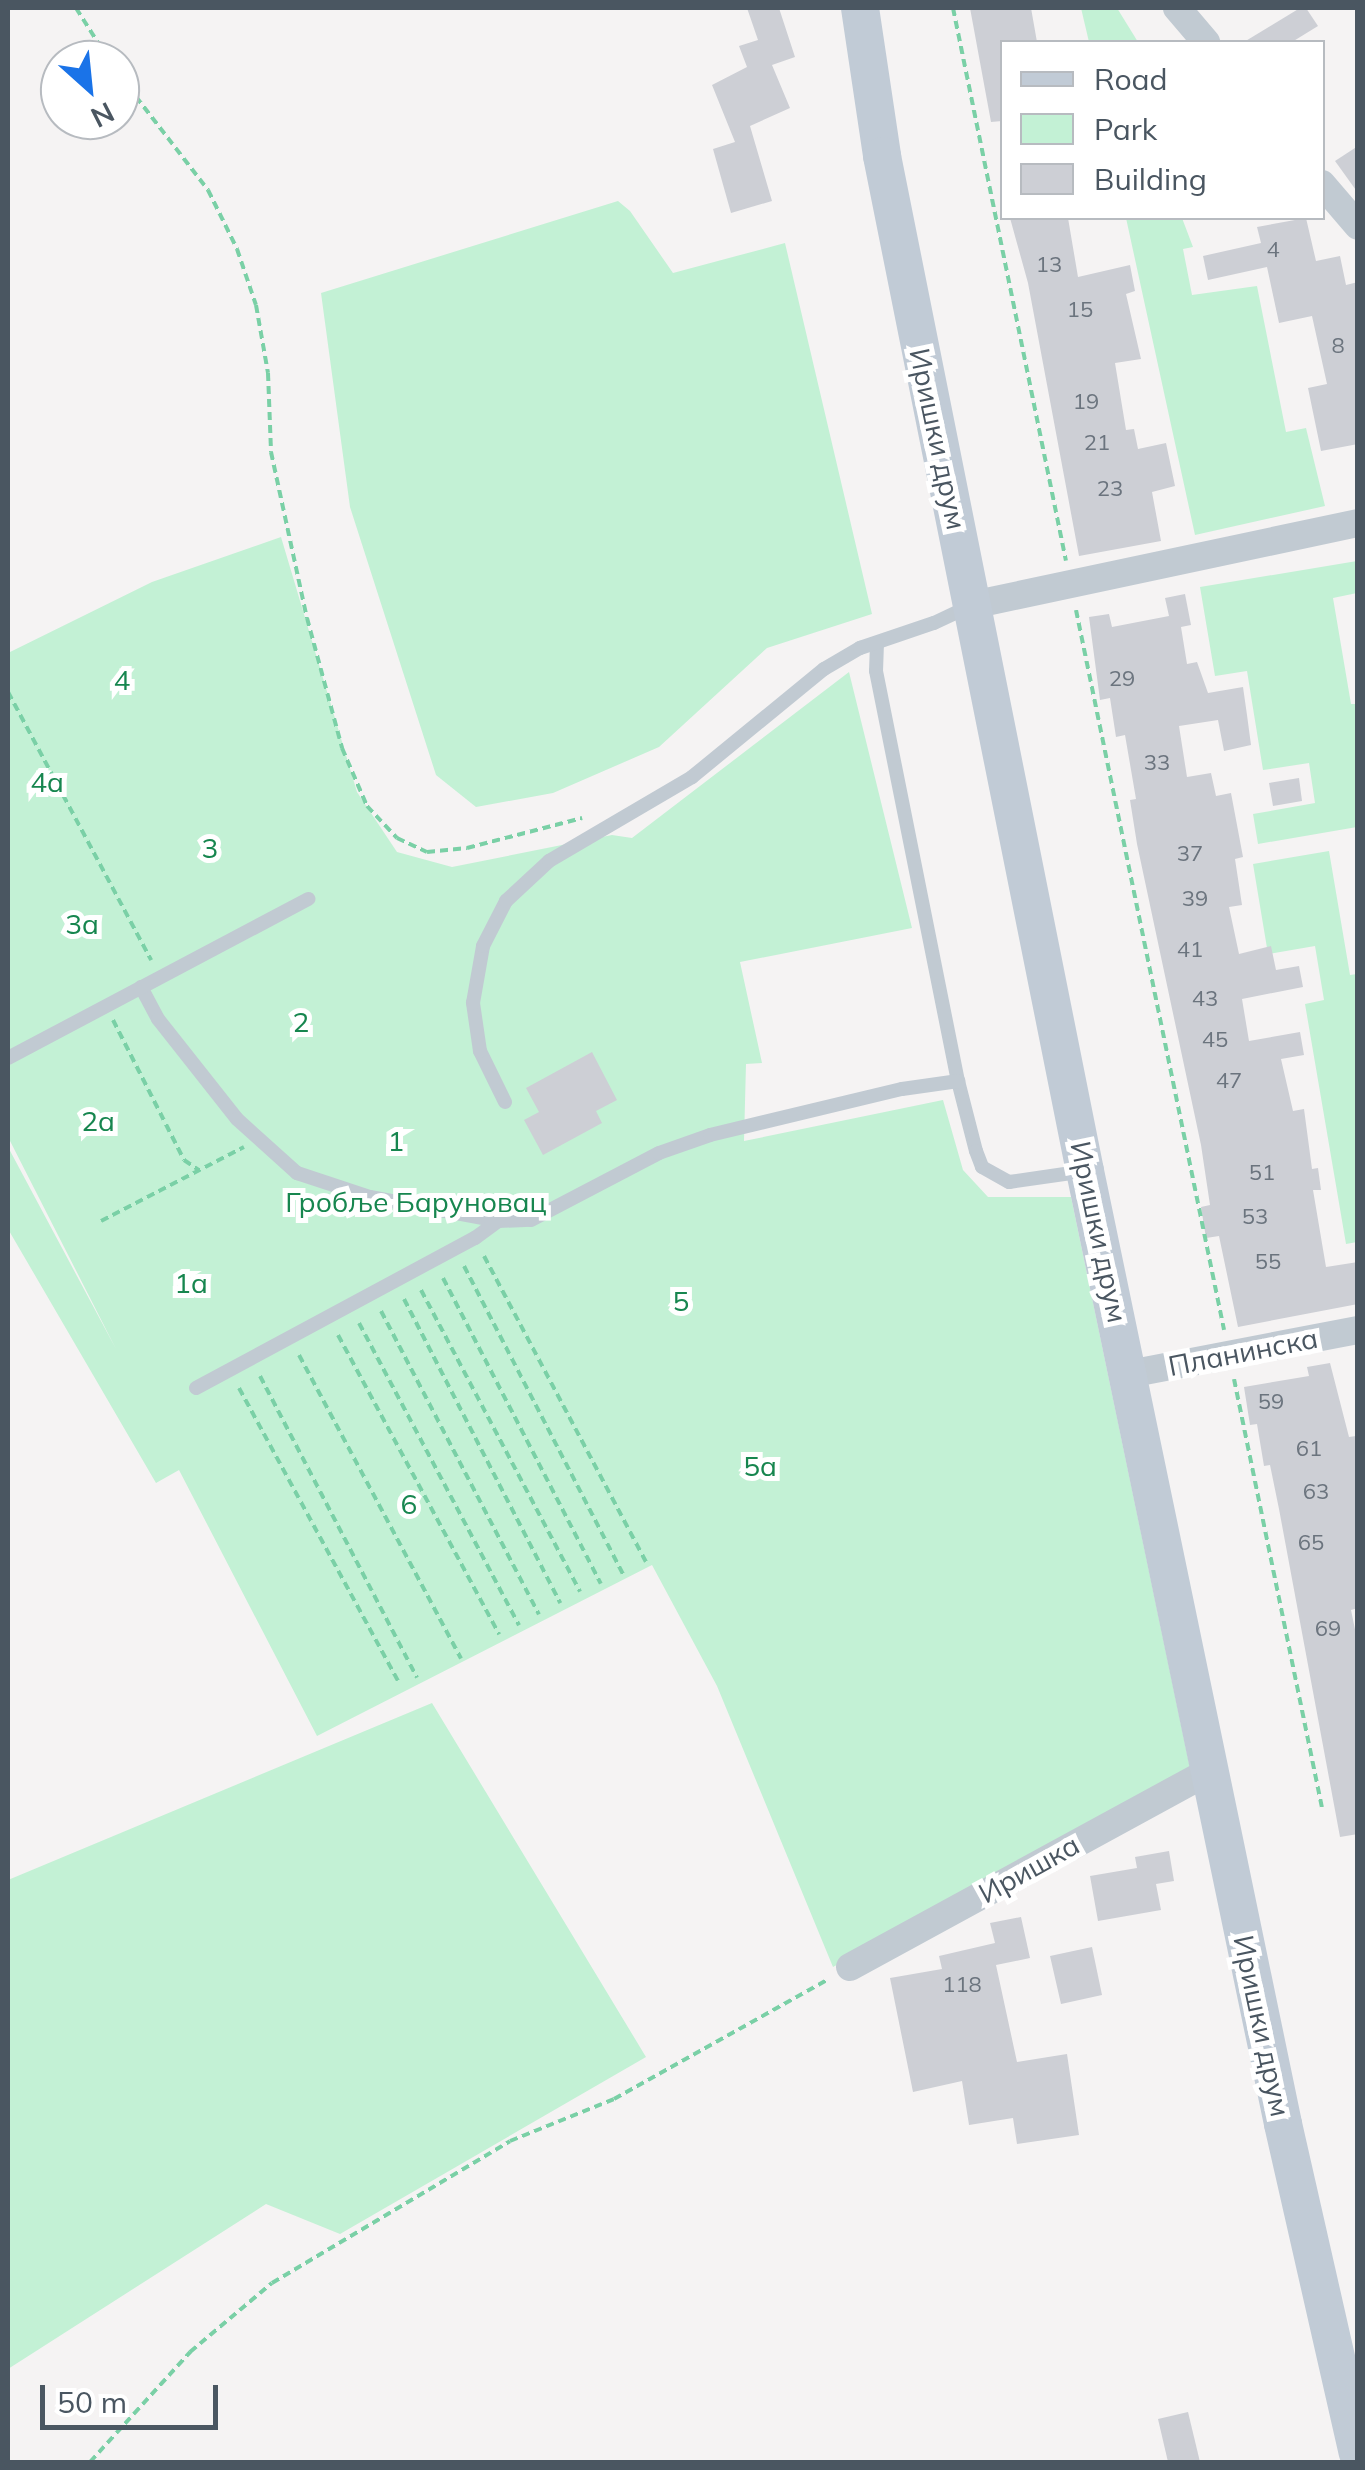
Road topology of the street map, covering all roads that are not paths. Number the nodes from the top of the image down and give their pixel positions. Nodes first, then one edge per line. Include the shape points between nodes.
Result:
1 (860, 8) edge
2 (1177, 8) edge
3 (1204, 40) edge
4 (1325, 188) edge
5 (1358, 226) edge
6 (1358, 523) edge
7 (972, 605) junction
8 (877, 643) junction
9 (308, 899) dead end
10 (141, 987) junction
11 (8, 1058) edge
12 (958, 1081) junction
13 (504, 1102) dead end
14 (1085, 1171) junction
15 (498, 1221) junction
16 (1358, 1330) edge
17 (1129, 1374) junction
18 (196, 1388) dead end
19 (1208, 1772) junction
20 (850, 1968) road end
21 (1358, 2454) edge

1 - 7 street, Иришки друм via 886,174
2 - 3 street
4 - 5 street
6 - 7 street
7 - 8 lane
7 - 14 street, Иришки друм
8 - 12 lane via 876,671
8 - 13 lane via 824,669 692,777 549,860 492,922 474,1003 480,1051
9 - 10 lane
10 - 11 lane
10 - 15 lane via 158,1019 279,1160 314,1181
12 - 14 lane via 982,1167 996,1179
12 - 15 lane via 710,1135 659,1153 531,1220
14 - 17 street, Иришки друм
15 - 18 lane
16 - 17 street, Планинска
17 - 19 street, Иришки друм
19 - 20 street, Иришка
19 - 21 street, Иришки друм

